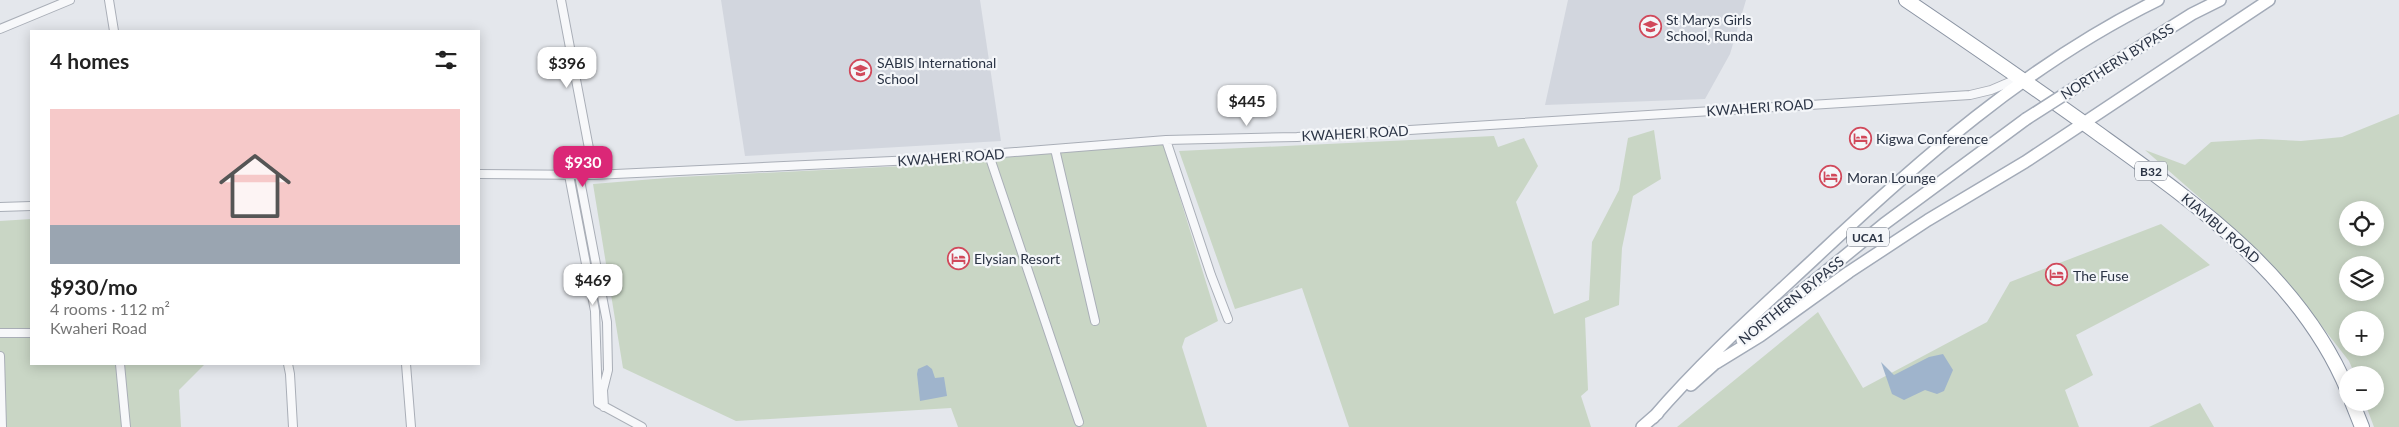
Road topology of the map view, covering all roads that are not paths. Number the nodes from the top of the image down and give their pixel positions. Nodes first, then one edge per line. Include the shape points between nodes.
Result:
1 (70, 0) edge
2 (109, 0) edge
3 (561, 0) edge
4 (1906, 0) edge
5 (2158, 0) edge
6 (2220, 0) edge
7 (2269, 0) edge
8 (0, 29) edge
9 (114, 30) edge
10 (2021, 79) junction
11 (2083, 122) junction
12 (1166, 140) junction
13 (1055, 149) junction
14 (990, 155) junction
15 (480, 174) edge
16 (569, 174) junction
17 (579, 175) junction
18 (594, 175) junction
19 (30, 206) edge
20 (0, 207) edge
21 (1228, 319) dead end
22 (1095, 321) dead end
23 (607, 322) junction
24 (596, 324) junction
25 (0, 333) edge
26 (30, 333) edge
27 (0, 356) edge
28 (1716, 363) junction
29 (120, 365) edge
30 (288, 365) edge
31 (406, 365) edge
32 (2339, 371) edge
33 (604, 407) junction
34 (2356, 411) edge
35 (1653, 418) junction
36 (1078, 422) dead end
37 (2, 427) edge
38 (126, 427) edge
39 (293, 427) edge
40 (411, 427) edge
41 (642, 427) edge
42 (1642, 427) edge
43 (2362, 427) edge

1 - 8 street
2 - 9 street
3 - 18 street
4 - 10 highway, KIAMBU ROAD / B32
5 - 10 main road
6 - 28 main road, NORTHERN BYPASS / UCA1, bridge via 2192,14 2026,119 1953,171 1876,230
7 - 11 main road
10 - 11 highway, KIAMBU ROAD / B32
10 - 12 street, KWAHERI ROAD via 1970,95 1297,137
10 - 35 main road via 1867,210 1688,378
11 - 28 main road via 1920,225
11 - 32 highway, KIAMBU ROAD / B32 via 2162,179 2264,265 2294,301
12 - 13 street, KWAHERI ROAD
12 - 21 street via 1210,275
13 - 14 street, KWAHERI ROAD
13 - 22 street
14 - 18 street, KWAHERI ROAD
14 - 36 street
15 - 16 street, KWAHERI ROAD
16 - 17 street, KWAHERI ROAD
16 - 24 street
17 - 18 street, KWAHERI ROAD
17 - 23 street
19 - 20 street
23 - 24 street
23 - 33 street via 608,370 603,390
24 - 33 street via 598,403
25 - 26 street
27 - 37 street
28 - 35 main road, NORTHERN BYPASS / UCA1
29 - 38 street
30 - 39 street
31 - 40 street
33 - 41 street
34 - 43 highway
35 - 42 main road, NORTHERN BYPASS / UCA1

